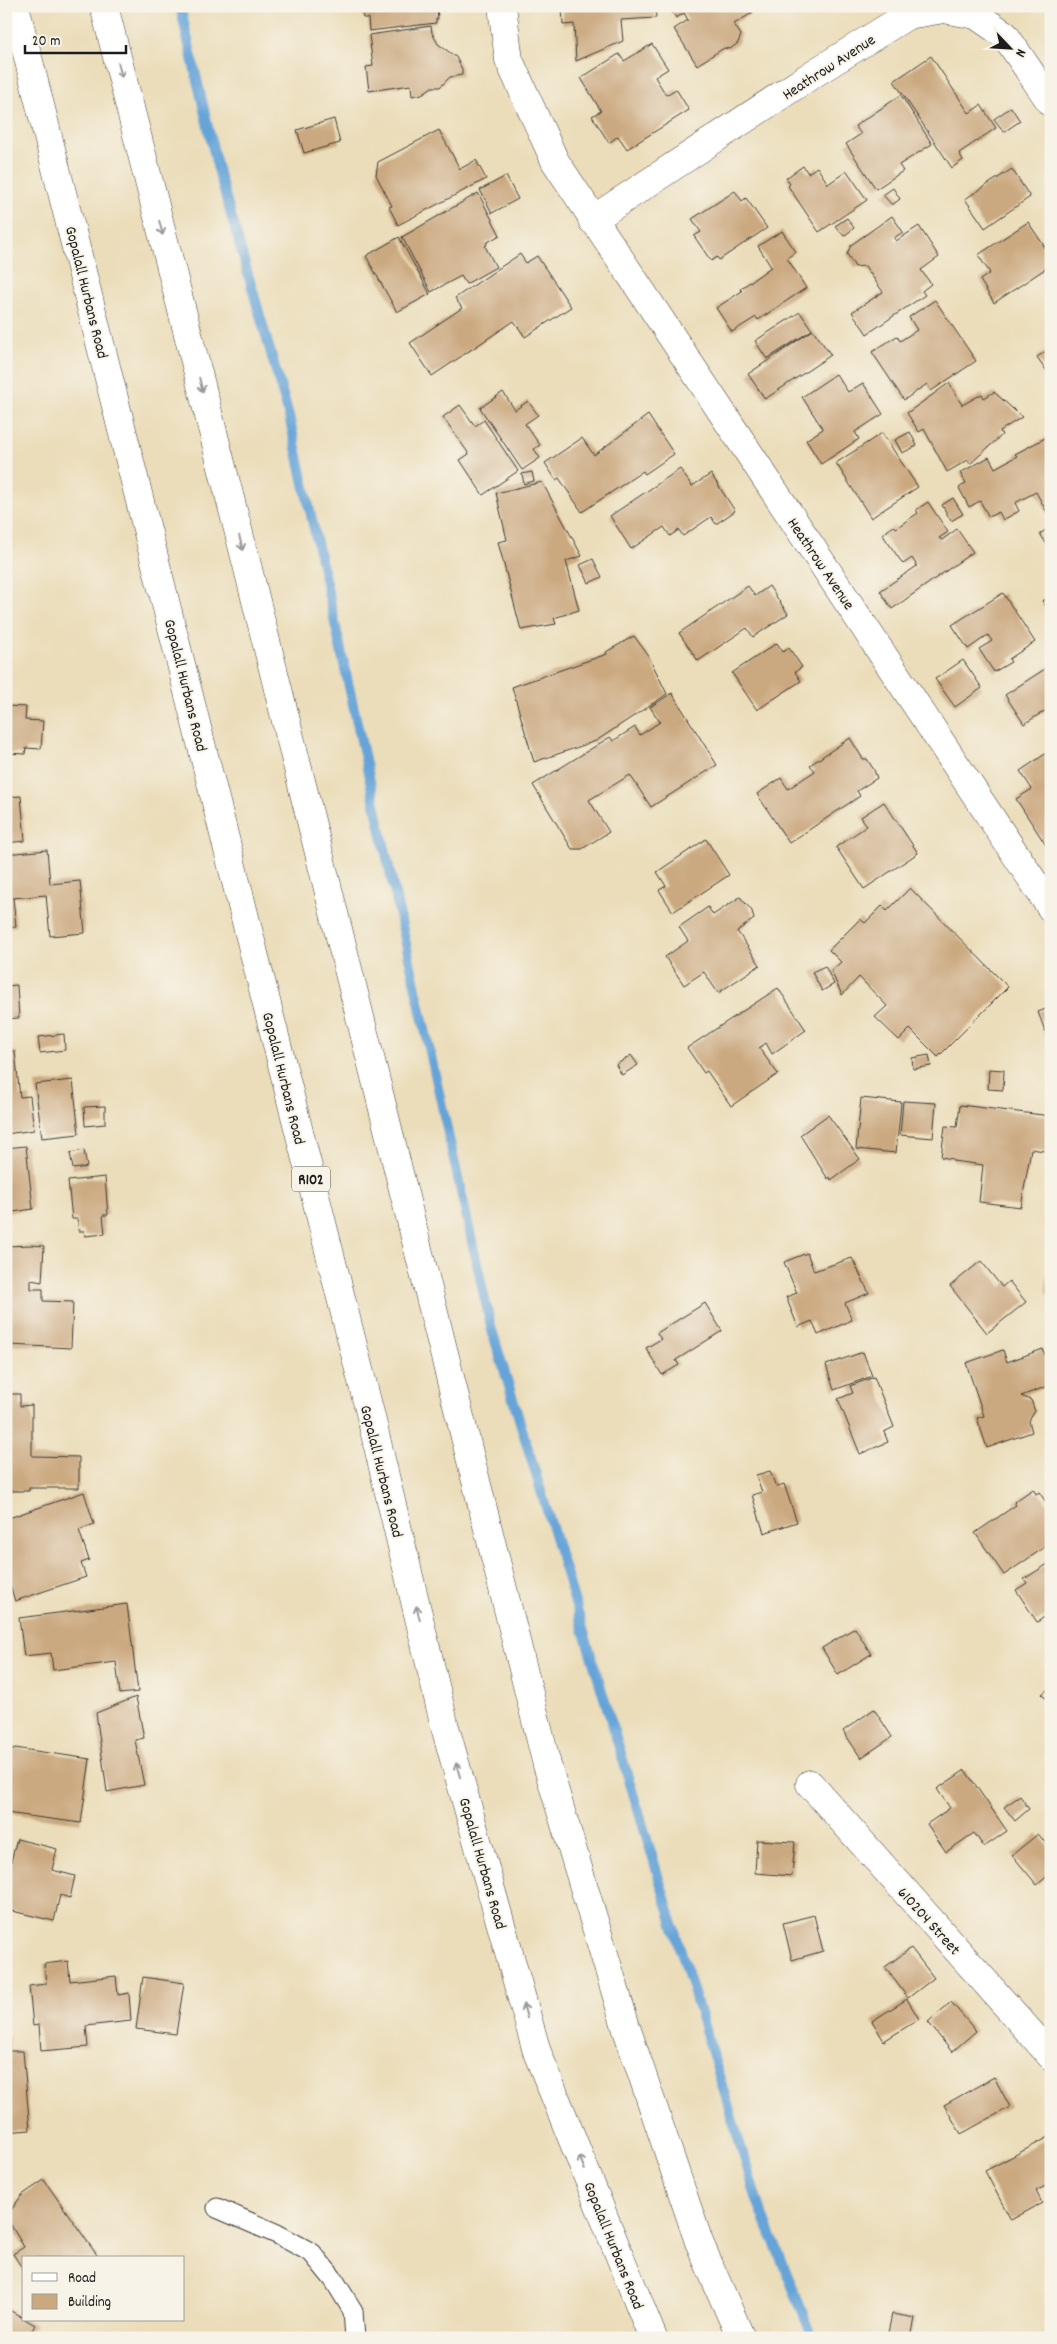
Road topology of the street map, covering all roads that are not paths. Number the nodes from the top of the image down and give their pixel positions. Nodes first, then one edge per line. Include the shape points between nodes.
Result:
1 (15, 6) edge
2 (104, 6) edge
3 (502, 6) edge
4 (1051, 103) edge
5 (592, 220) junction
6 (1051, 908) edge
7 (810, 1784) dead end
8 (1051, 2056) edge
9 (217, 2208) dead end
10 (355, 2338) edge
11 (653, 2338) edge
12 (741, 2338) edge

11 -> 1 main road, Gopalall Hurbans Road / R102 via 537,2052 446,1727 370,1413
2 -> 12 main road via 547,1765 626,2030 699,2242
3 - 5 main road, Heathrow Avenue via 509,60 555,161
4 - 5 main road, Heathrow Avenue via 1005,35 976,15 944,9 908,15
5 - 6 main road, Heathrow Avenue
7 - 8 main road, 610204 Street
9 - 10 lane via 278,2234 312,2253 353,2311

